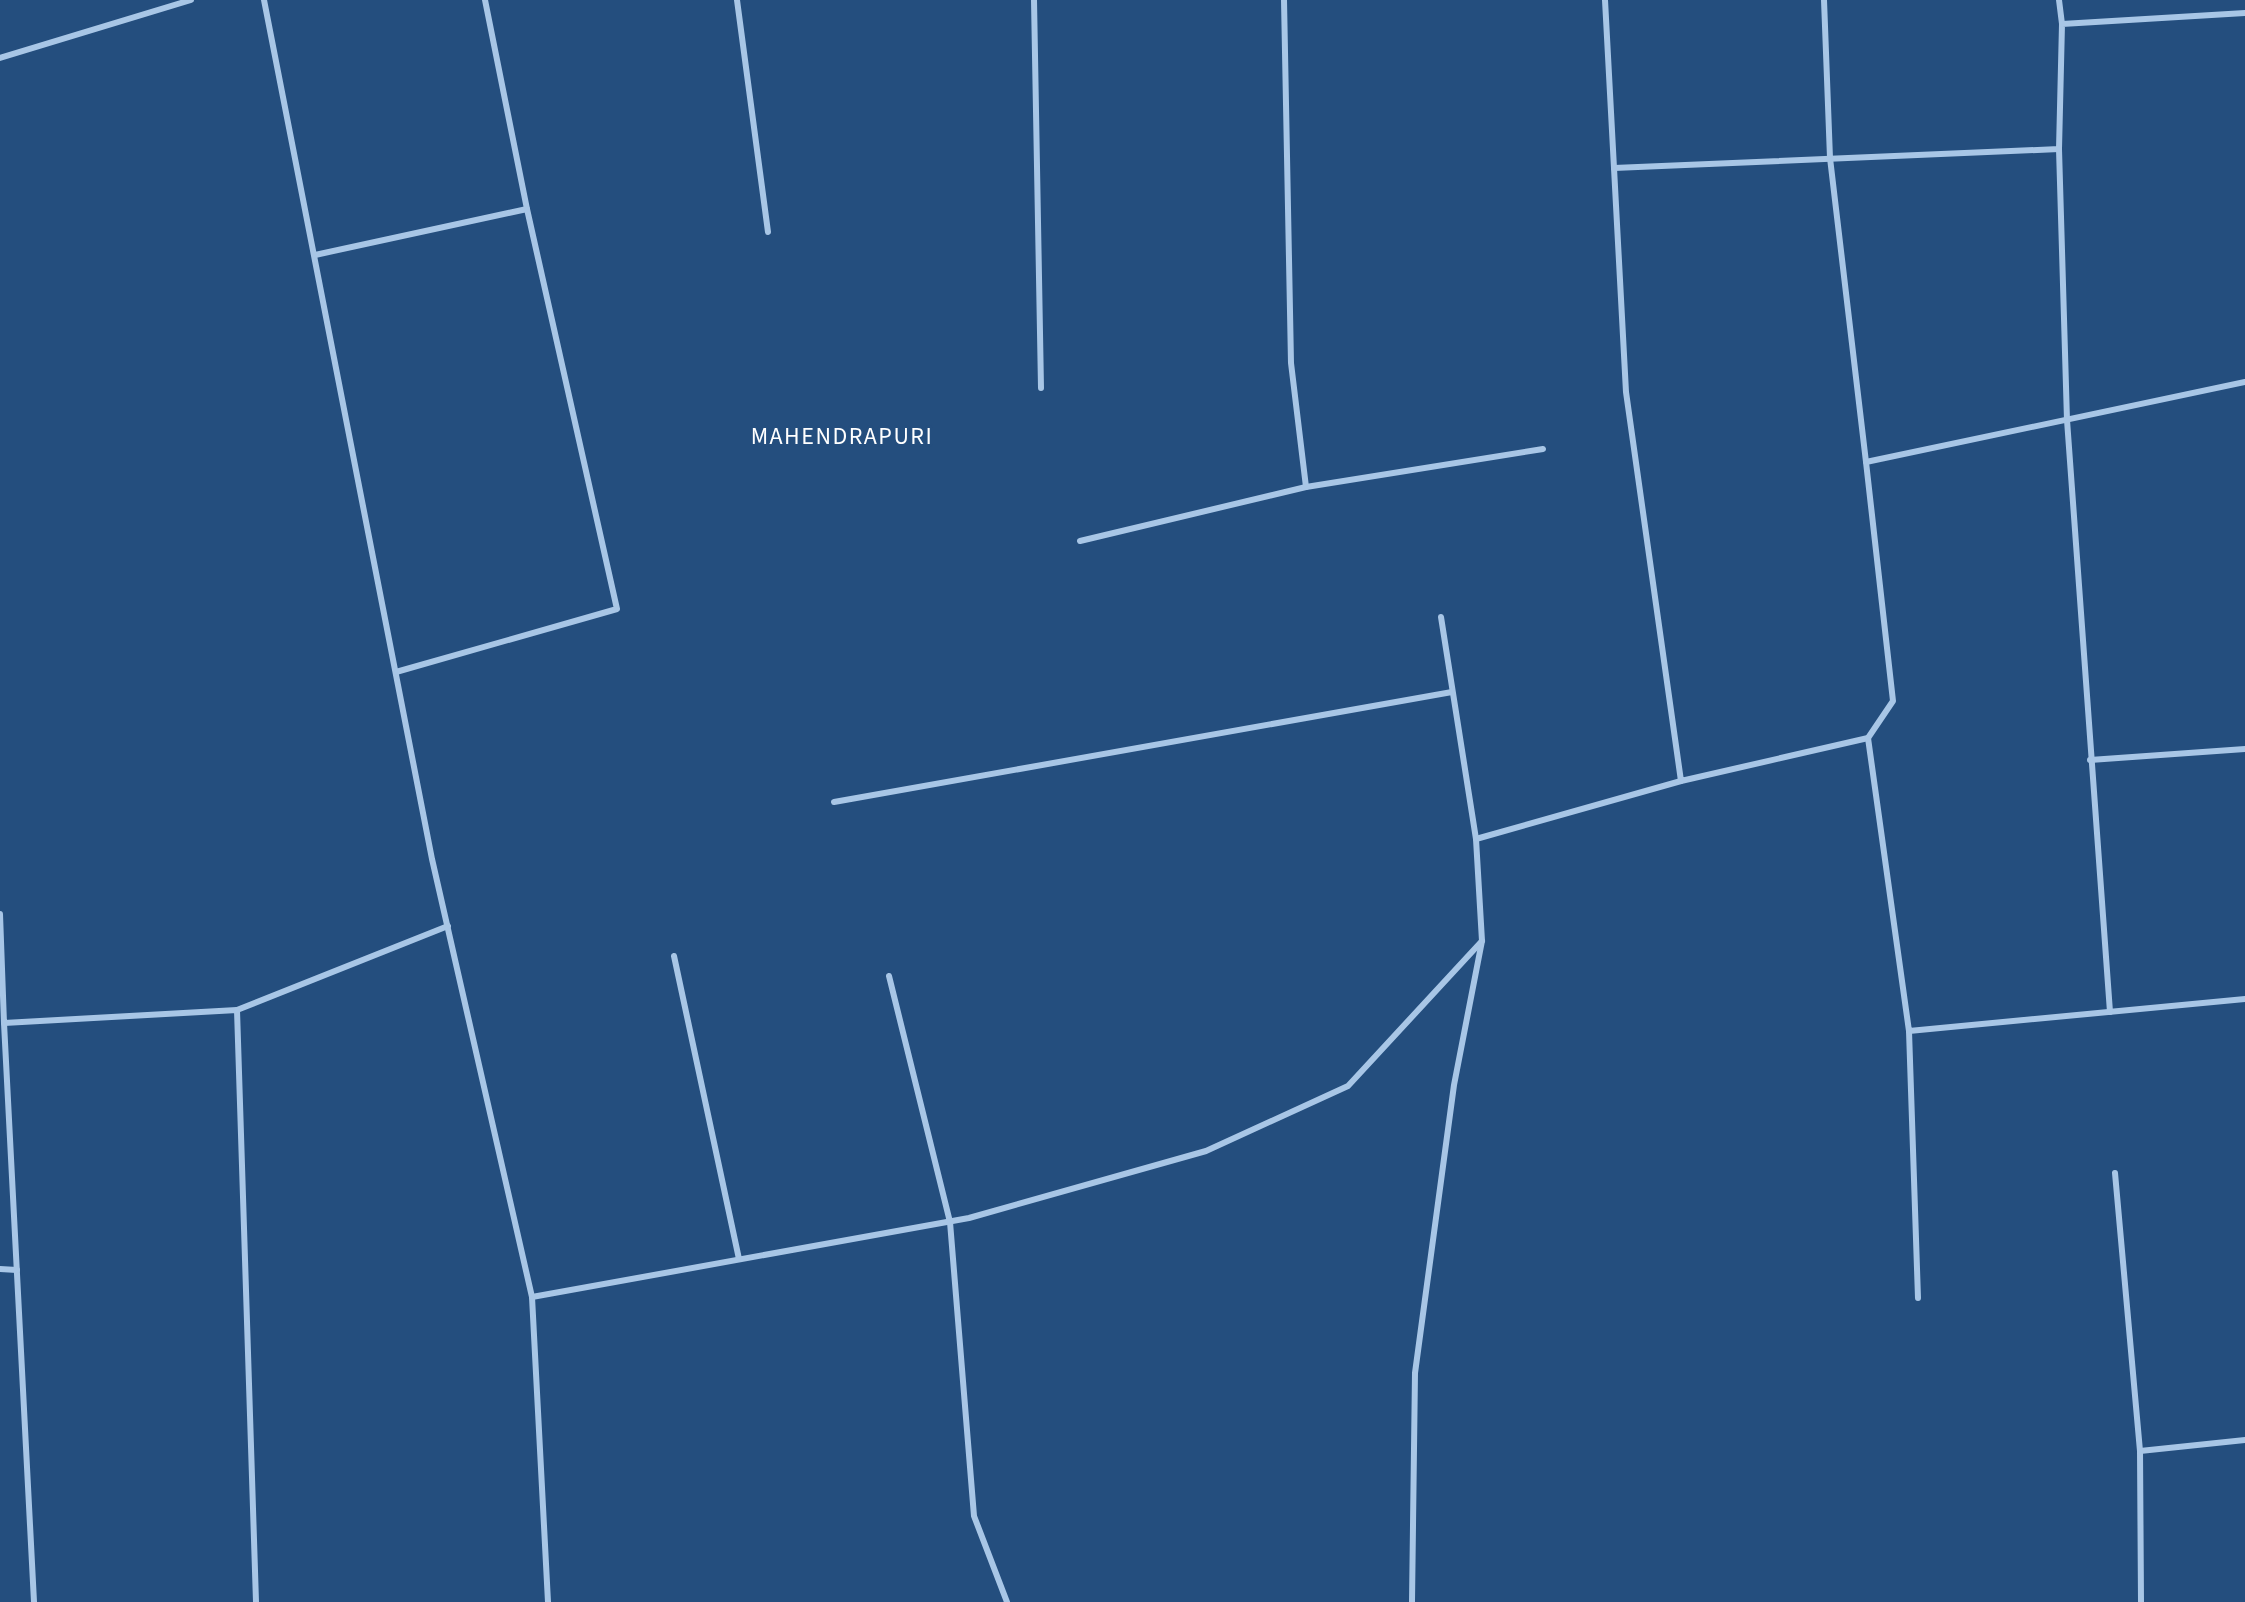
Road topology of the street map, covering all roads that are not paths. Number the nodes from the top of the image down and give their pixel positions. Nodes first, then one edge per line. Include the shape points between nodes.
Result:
1 (191, 0) edge
2 (264, 0) edge
3 (485, 0) edge
4 (737, 0) edge
5 (1034, 0) edge
6 (1284, 0) edge
7 (1605, 0) edge
8 (1824, 0) edge
9 (2059, 0) edge
10 (2245, 13) edge
11 (2062, 24) junction
12 (0, 58) edge
13 (2059, 149) junction
14 (1830, 158) junction
15 (1614, 168) junction
16 (527, 209) junction
17 (768, 232) dead end
18 (315, 255) junction
19 (2245, 382) edge
20 (1041, 388) dead end
21 (2067, 420) junction
22 (1543, 449) dead end
23 (1866, 462) junction
24 (1306, 487) junction
25 (1080, 541) dead end
26 (1441, 617) dead end
27 (396, 672) junction
28 (1452, 692) junction
29 (1868, 738) junction
30 (2245, 749) edge
31 (2090, 760) junction
32 (1681, 782) junction
33 (834, 802) dead end
34 (1476, 839) junction
35 (0, 914) edge
36 (448, 926) junction
37 (1482, 941) junction
38 (674, 956) dead end
39 (889, 976) dead end
40 (1, 991) edge
41 (2245, 999) edge
42 (237, 1010) junction
43 (2110, 1011) junction
44 (4, 1023) junction
45 (1909, 1031) junction
46 (2115, 1173) dead end
47 (950, 1222) junction
48 (739, 1259) junction
49 (0, 1269) edge
50 (16, 1270) junction
51 (532, 1297) junction
52 (1918, 1298) dead end
53 (2245, 1440) edge
54 (2140, 1451) junction
55 (34, 1602) edge
56 (255, 1602) edge
57 (548, 1602) edge
58 (1007, 1602) edge
59 (1412, 1602) edge
60 (2141, 1602) edge

1 - 12 street
2 - 18 street
3 - 16 street
4 - 17 street
5 - 20 street
6 - 24 street via 1291,363
7 - 15 street
8 - 14 street
9 - 11 street
10 - 11 street
11 - 13 street
13 - 14 street
13 - 21 street
14 - 15 street
14 - 23 street
15 - 32 street via 1626,392
16 - 18 street
16 - 27 street via 617,609
18 - 27 street
19 - 21 street
21 - 23 street
21 - 31 street
22 - 24 street
23 - 29 street via 1893,701
24 - 25 street
26 - 28 street
27 - 36 street
28 - 33 street
28 - 34 street
29 - 32 street
29 - 45 street
30 - 31 street
31 - 43 street
32 - 34 street
34 - 37 street
35 - 40 street
36 - 42 street
36 - 51 street
37 - 47 street via 1348,1086 1206,1150
37 - 59 street via 1454,1085 1415,1373
38 - 48 street
39 - 47 street
40 - 44 street
41 - 43 street
42 - 44 street
42 - 56 street
43 - 45 street
44 - 50 street
45 - 52 street
46 - 54 street
47 - 48 street
47 - 58 street via 974,1516
48 - 51 street
49 - 50 street
50 - 55 street
51 - 57 street
53 - 54 street
54 - 60 street

